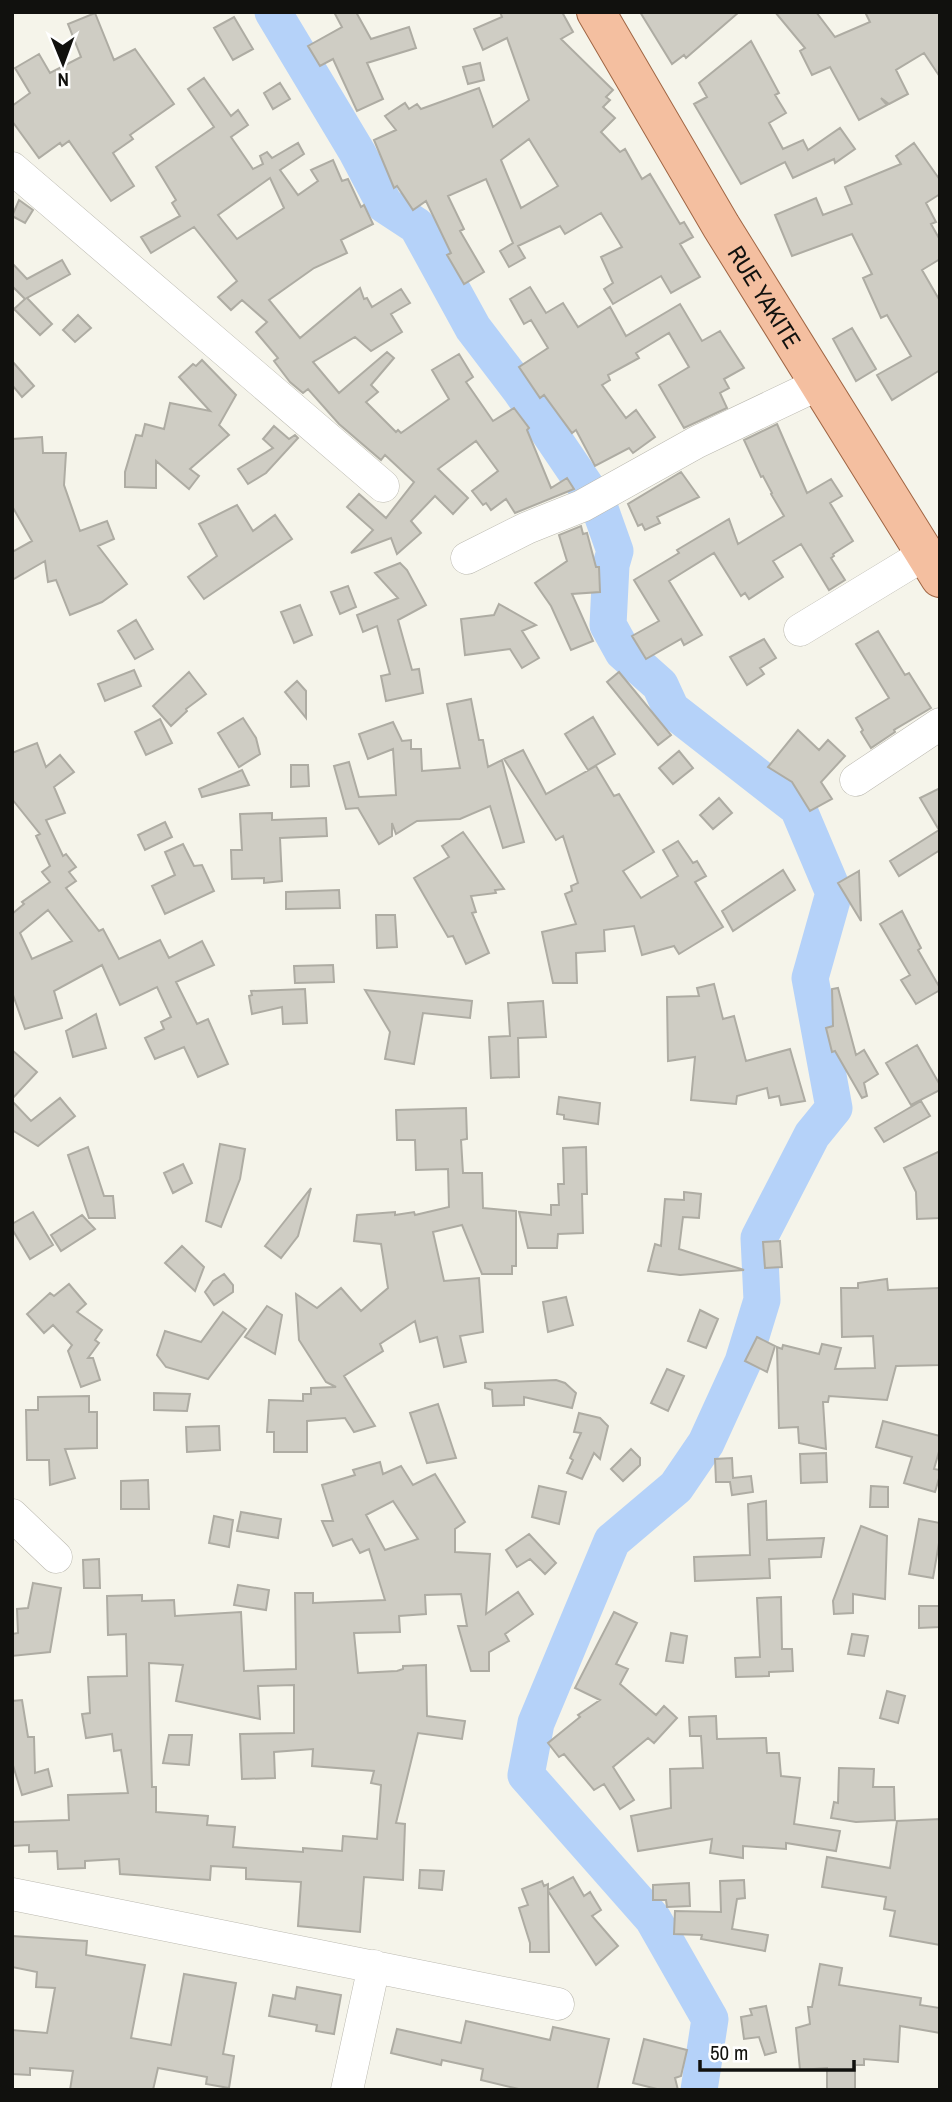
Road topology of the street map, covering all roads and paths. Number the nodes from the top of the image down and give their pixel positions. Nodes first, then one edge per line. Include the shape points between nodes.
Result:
1 (596, 12) edge
2 (12, 168) edge
3 (821, 383) junction
4 (383, 486) dead end
5 (467, 558) dead end
6 (932, 566) edge
7 (800, 630) dead end
8 (940, 724) edge
9 (856, 780) dead end
10 (12, 1515) edge
11 (56, 1557) dead end
12 (12, 1894) edge
13 (374, 1966) junction
14 (558, 2004) dead end
15 (347, 2090) edge

1 - 3 main road, RUE YAKITE via 721,226
2 - 4 street
3 - 5 street
3 - 6 main road, RUE YAKITE
6 - 7 street
8 - 9 street
10 - 11 street
12 - 13 street
13 - 14 street
13 - 15 street

